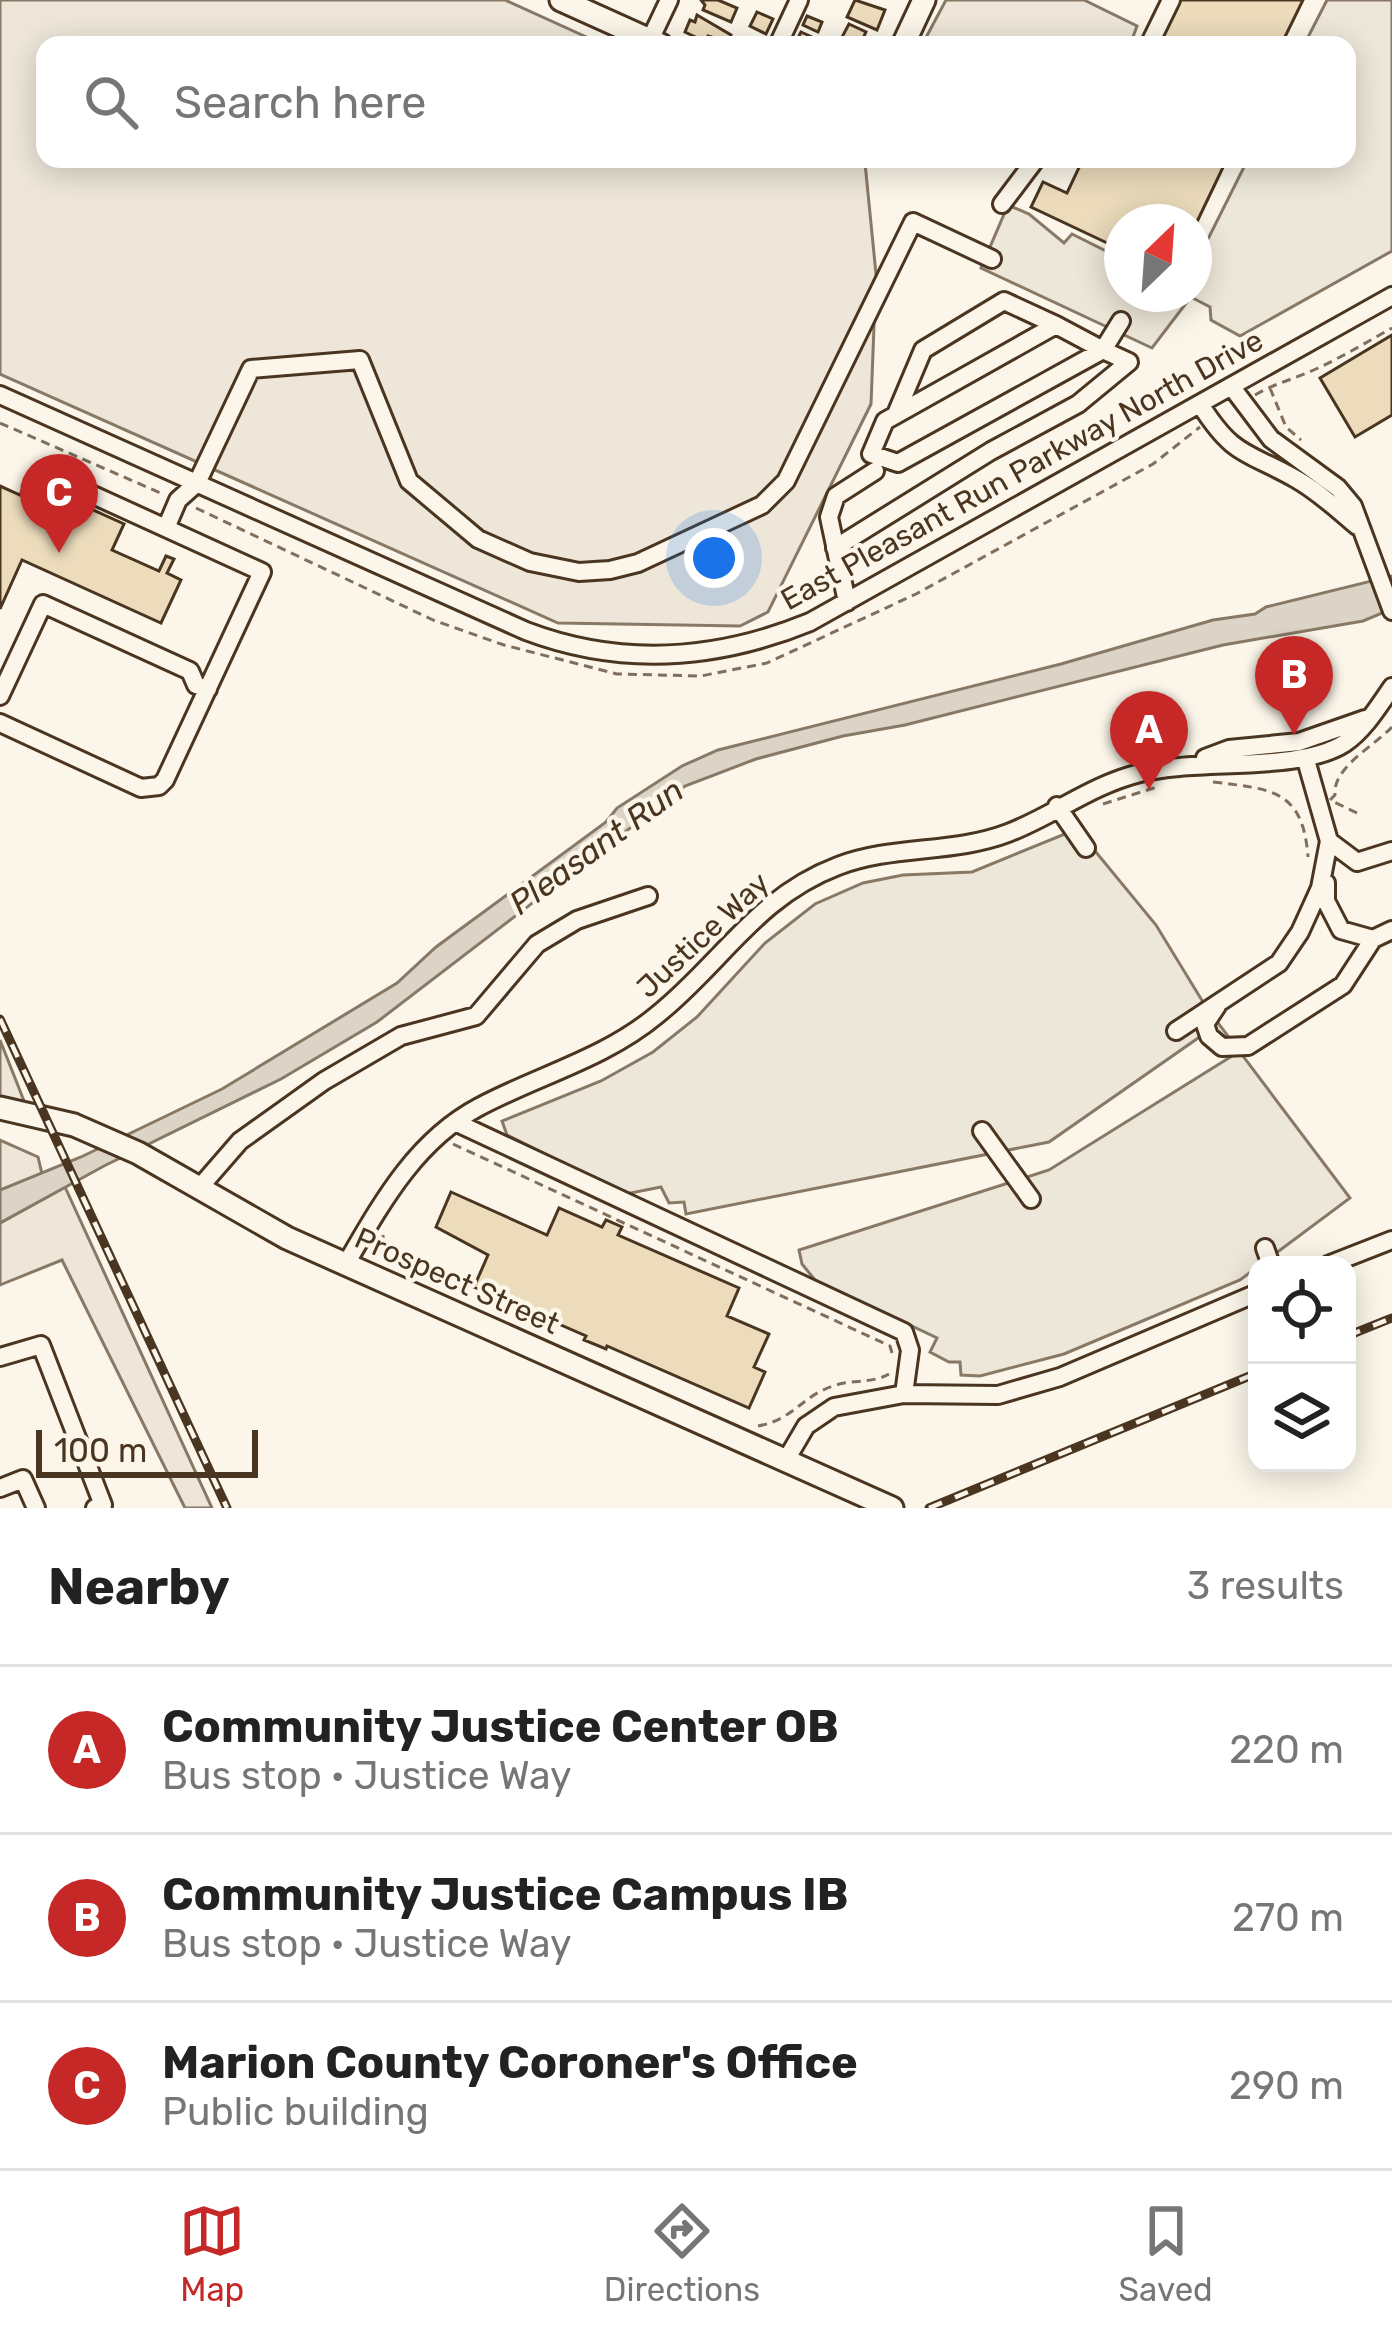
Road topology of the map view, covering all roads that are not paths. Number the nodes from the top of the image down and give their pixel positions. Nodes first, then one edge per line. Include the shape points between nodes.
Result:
1 (561, 0) edge
2 (669, 0) edge
3 (799, 0) edge
4 (924, 0) edge
5 (1171, 0) edge
6 (642, 36) edge
7 (658, 36) edge
8 (782, 36) edge
9 (907, 36) edge
10 (1153, 36) edge
11 (1029, 168) edge
12 (1002, 204) dead end
13 (992, 259) dead end
14 (1392, 296) edge
15 (1121, 321) dead end
16 (1056, 325) junction
17 (1102, 350) junction
18 (1231, 386) junction
19 (0, 395) edge
20 (1200, 404) junction
21 (896, 414) junction
22 (875, 471) dead end
23 (197, 483) junction
24 (80, 489) dead end
25 (166, 528) junction
26 (1363, 533) junction
27 (835, 548) junction
28 (847, 602) junction
29 (1392, 611) edge
30 (2, 685) edge
31 (1392, 687) edge
32 (208, 689) junction
33 (1372, 717) junction
34 (0, 723) edge
35 (1306, 760) junction
36 (1199, 773) junction
37 (1058, 806) junction
38 (1329, 841) junction
39 (1086, 848) dead end
40 (1392, 850) edge
41 (1357, 862) junction
42 (1317, 868) junction
43 (1327, 893) junction
44 (648, 896) dead end
45 (1392, 930) edge
46 (1373, 939) junction
47 (1221, 1000) junction
48 (1176, 1031) dead end
49 (0, 1108) edge
50 (456, 1130) junction
51 (982, 1131) dead end
52 (200, 1187) junction
53 (1031, 1199) dead end
54 (1392, 1240) edge
55 (1351, 1256) edge
56 (346, 1264) junction
57 (1248, 1298) edge
58 (0, 1357) edge
59 (904, 1394) junction
60 (786, 1460) junction
61 (0, 1488) edge
62 (36, 1508) edge
63 (95, 1508) edge
64 (892, 1508) edge

1 - 6 main road
2 - 7 street
3 - 8 street
4 - 9 main road
5 - 10 street
11 - 12 street
13 - 23 street via 913,221 786,481 762,506 638,563 578,572 478,538 409,482 360,360 251,369
14 - 18 street, East Pleasant Run Parkway North Drive
15 - 17 street
16 - 17 street
16 - 21 street
16 - 21 street via 1004,301 923,350
17 - 21 street via 898,463 872,454 884,421
17 - 27 street via 1129,362 1078,404
18 - 20 street, East Pleasant Run Parkway North Drive
18 - 26 street via 1270,439 1338,488
19 - 23 street, East Pleasant Run Parkway North Drive
20 - 26 street via 1228,443 1313,489
20 - 28 street, East Pleasant Run Parkway North Drive
22 - 27 street via 836,496 829,517
23 - 25 street via 178,500
23 - 28 street, East Pleasant Run Parkway North Drive via 526,631 591,650 720,651 772,638
24 - 25 street
25 - 32 street via 262,572
26 - 29 street
27 - 28 street
30 - 32 street via 44,604 190,671
31 - 33 street, Justice Way
32 - 34 street via 158,786 141,788
33 - 35 street, Justice Way via 1345,743
33 - 36 street via 1299,742 1214,752
35 - 36 street, Justice Way
35 - 38 street
36 - 37 street, Justice Way via 1142,772
37 - 39 street
37 - 50 street, Justice Way via 965,846 900,852 811,877 754,916 692,985 637,1030 479,1107
38 - 41 street
38 - 42 street
40 - 41 street
41 - 43 street
42 - 43 street
42 - 47 street via 1291,949
43 - 46 street via 1341,930
44 - 52 street via 536,944 476,1016 401,1036 324,1081 240,1141
45 - 46 street
46 - 47 street via 1343,985 1248,1046 1222,1047 1205,1031
47 - 48 street
49 - 52 main road, Prospect Street via 90,1132
50 - 56 street, Justice Way via 391,1186
50 - 59 street via 904,1332
51 - 53 street
52 - 56 main road, Prospect Street
54 - 55 street
56 - 60 main road, Prospect Street
57 - 59 street via 998,1395
58 - 63 street via 41,1345 103,1505
59 - 60 street via 834,1407 806,1426
60 - 64 main road, Prospect Street
61 - 62 street via 23,1479

